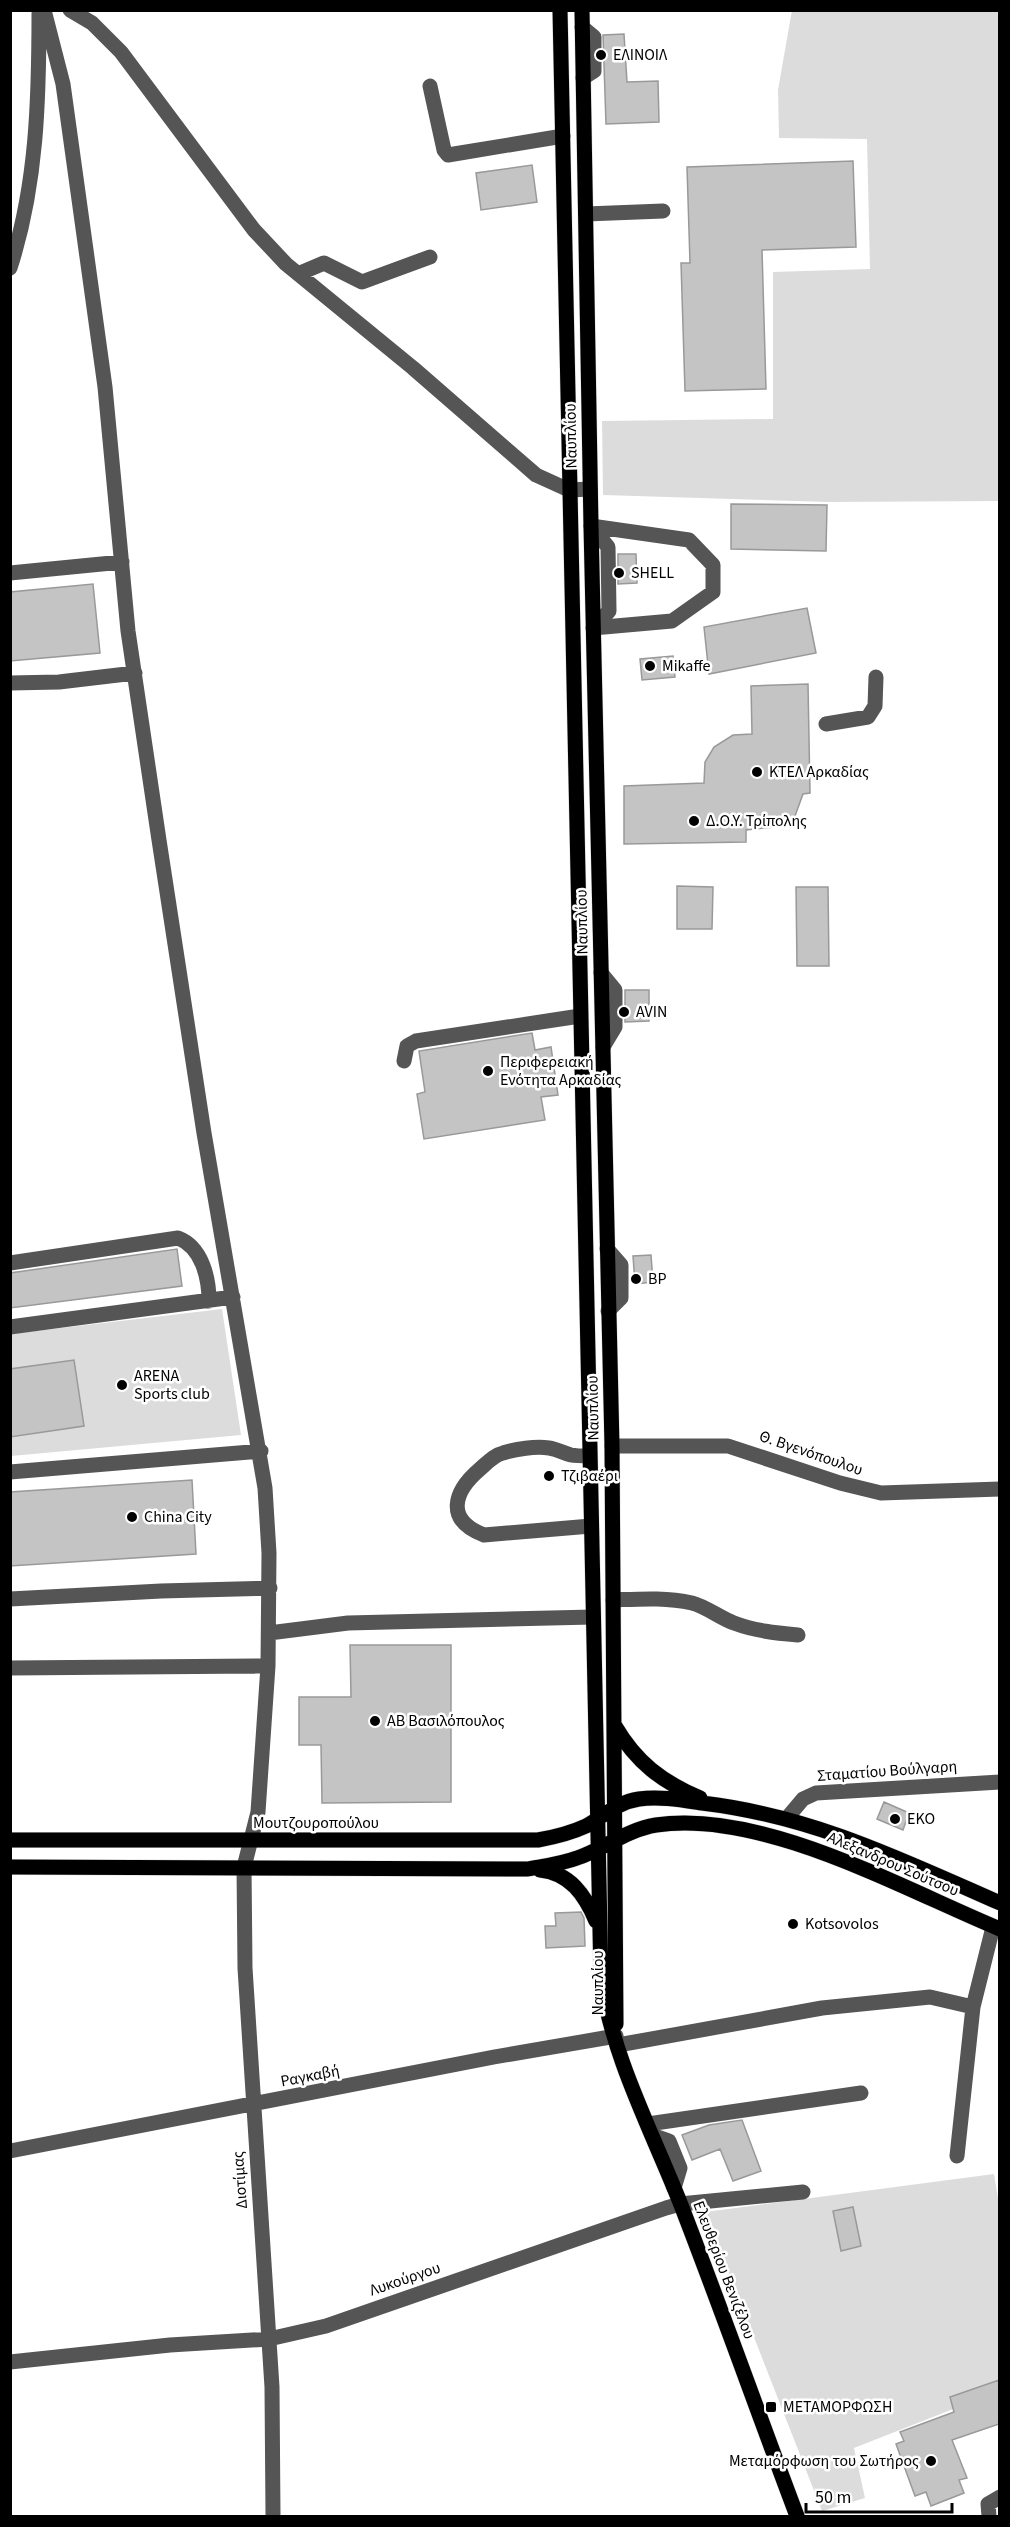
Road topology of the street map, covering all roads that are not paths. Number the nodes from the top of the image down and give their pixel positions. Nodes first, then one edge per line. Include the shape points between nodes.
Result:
1 (42, 10) edge
2 (70, 10) edge
3 (560, 10) edge
4 (582, 10) edge
5 (430, 86) dead end
6 (563, 136) junction
7 (663, 211) dead end
8 (586, 214) junction
9 (430, 257) dead end
10 (10, 268) edge
11 (298, 274) junction
12 (590, 489) junction
13 (569, 490) junction
14 (591, 526) junction
15 (122, 562) junction
16 (10, 573) edge
17 (593, 628) junction
18 (135, 674) junction
19 (876, 677) dead end
20 (10, 683) edge
21 (826, 724) dead end
22 (580, 1016) junction
23 (404, 1061) dead end
24 (10, 1263) edge
25 (233, 1297) junction
26 (209, 1301) junction
27 (10, 1327) edge
28 (612, 1446) junction
29 (261, 1451) junction
30 (589, 1456) junction
31 (10, 1472) edge
32 (999, 1489) edge
33 (591, 1526) junction
34 (270, 1588) junction
35 (10, 1599) edge
36 (613, 1600) junction
37 (593, 1617) junction
38 (269, 1633) junction
39 (798, 1635) dead end
40 (268, 1666) junction
41 (10, 1668) edge
42 (614, 1725) junction
43 (999, 1782) edge
44 (717, 1805) junction
45 (615, 1807) junction
46 (787, 1818) junction
47 (597, 1819) junction
48 (615, 1839) junction
49 (10, 1840) edge
50 (250, 1841) junction
51 (598, 1849) junction
52 (244, 1867) junction
53 (10, 1868) edge
54 (528, 1869) junction
55 (999, 1904) edge
56 (599, 1928) junction
57 (996, 1928) edge
58 (973, 2007) junction
59 (617, 2041) junction
60 (861, 2093) dead end
61 (253, 2105) junction
62 (650, 2130) junction
63 (10, 2151) edge
64 (957, 2156) dead end
65 (803, 2192) dead end
66 (680, 2204) junction
67 (269, 2339) junction
68 (10, 2362) edge
69 (273, 2517) edge
70 (797, 2517) edge

1 - 10 street via 33,157 19,241
1 - 15 street, Διοτίμας via 63,84 105,387
2 - 11 street via 92,23 122,52 254,230
3 - 6 main road, Ναυπλίου
4 - 8 main road, Ναυπλίου
5 - 6 street via 448,155
6 - 13 main road, Ναυπλίου
7 - 8 street
8 - 12 main road, Ναυπλίου
9 - 11 street via 362,282 324,262
11 - 13 street via 536,475
12 - 13 street
12 - 14 main road, Ναυπλίου
13 - 22 main road, Ναυπλίου
14 - 17 main road, Ναυπλίου
14 - 17 street via 689,540 712,565 713,592 672,621
15 - 16 street
15 - 18 street, Διοτίμας
17 - 28 main road, Ναυπλίου
18 - 20 street
18 - 25 street, Διοτίμας via 204,1133
19 - 21 street via 875,706 868,717
22 - 23 street via 416,1041 407,1046
22 - 30 main road, Ναυπλίου
24 - 26 street via 178,1238 190,1244 202,1263
25 - 26 street
25 - 29 street, Διοτίμας
26 - 27 street
28 - 32 street, Θ. Βγενόπουλου via 728,1446 840,1484 881,1493
28 - 36 main road, Ναυπλίου
29 - 31 street
29 - 34 street, Διοτίμας
30 - 33 main road, Ναυπλίου
30 - 33 street via 569,1455 546,1447 500,1453 471,1476 460,1491 457,1508 460,1519 470,1530 484,1536
33 - 37 main road, Ναυπλίου
34 - 35 street
34 - 38 street, Διοτίμας
36 - 39 street via 677,1600 696,1604 756,1631
36 - 42 main road, Ναυπλίου
37 - 38 street via 384,1621
37 - 47 main road, Ναυπλίου
38 - 40 street, Διοτίμας
40 - 41 street
40 - 50 street, Διοτίμας via 258,1812
42 - 44 main road via 633,1755 650,1769
42 - 45 main road, Ναυπλίου
43 - 46 street, Σταματίου Βούλγαρη via 816,1793 803,1799
44 - 45 main road, Αλεξανδρου Σούτσου via 642,1798
44 - 46 main road, Αλεξανδρου Σούτσου
45 - 47 main road, Μουτζουροπούλου
45 - 48 main road, Ναυπλίου
46 - 55 main road, Αλεξανδρου Σούτσου via 869,1845
47 - 50 main road, Μουτζουροπούλου via 569,1833 538,1840
47 - 51 main road, Ναυπλίου
48 - 51 main road, Αλεξανδρου Σούτσου
48 - 57 main road, Αλεξανδρου Σούτσου via 646,1827 678,1823 755,1833 858,1866
48 - 59 main road, Ναυπλίου
49 - 50 main road, Μουτζουροπούλου
50 - 52 street, Διοτίμας
51 - 54 main road
51 - 56 main road, Ναυπλίου
52 - 53 main road
52 - 54 main road
52 - 61 street, Διοτίμας
54 - 56 main road via 566,1877 589,1903
56 - 59 main road, Ναυπλίου via 602,1984
57 - 58 street
58 - 59 street, Ραγκαβή via 930,1997 822,2008
58 - 64 street
59 - 61 street, Ραγκαβή
59 - 62 main road, Ελευθερίου Βενιζέλου
60 - 62 street
61 - 63 street, Ραγκαβή
61 - 67 street, Διοτίμας
62 - 66 main road, Ελευθερίου Βενιζέλου
65 - 66 street, Λυκούργου
66 - 67 street, Λυκούργου via 326,2326
66 - 70 main road, Ελευθερίου Βενιζέλου
67 - 68 street, Λυκούργου
67 - 69 street, Διοτίμας

